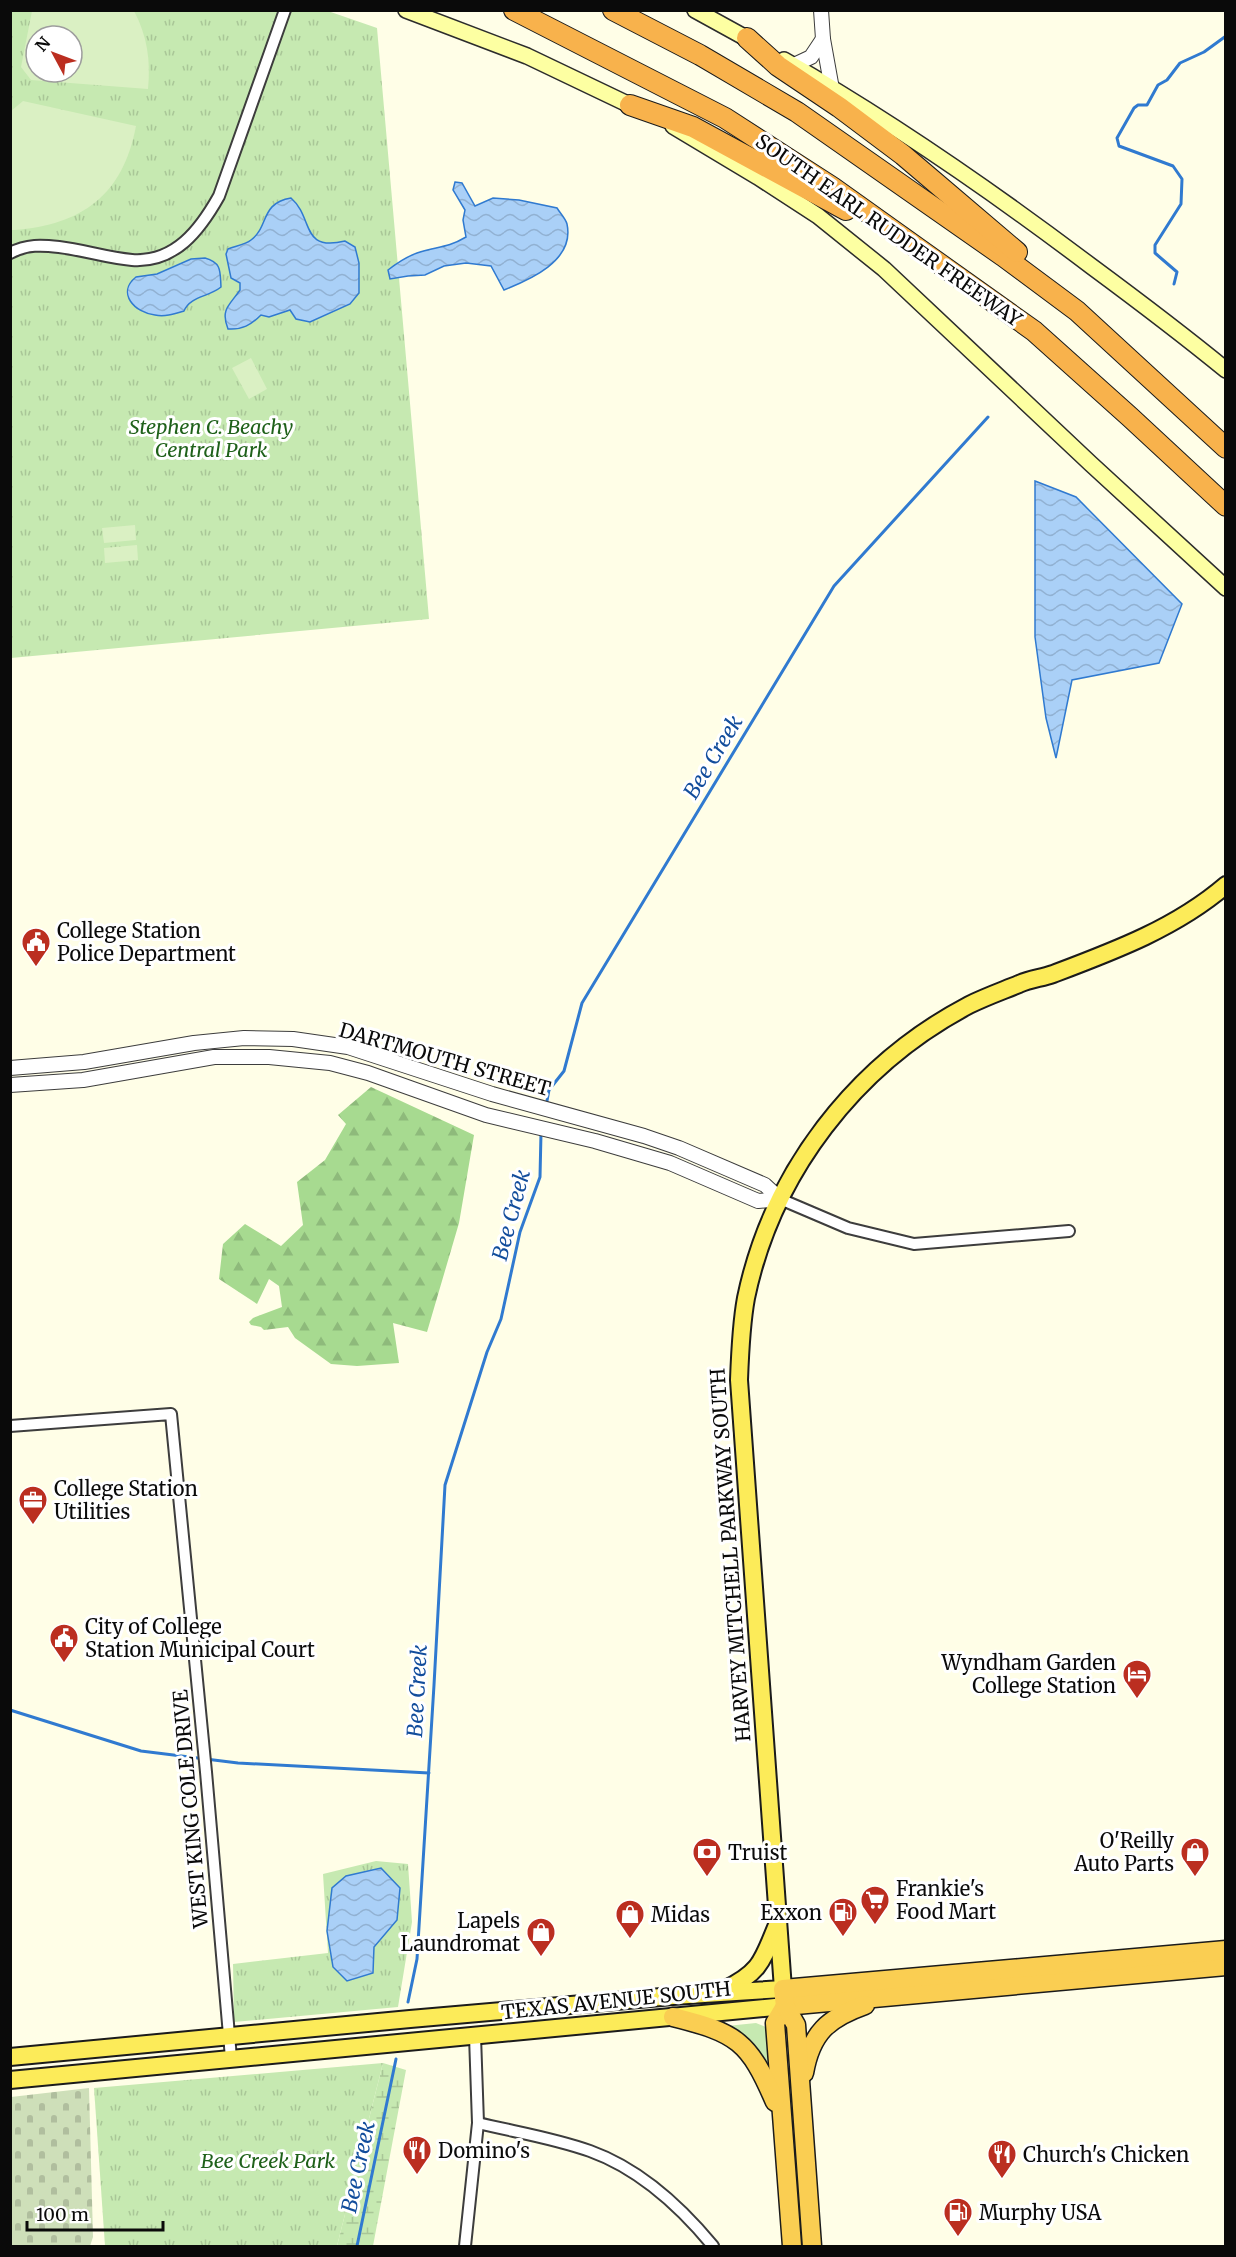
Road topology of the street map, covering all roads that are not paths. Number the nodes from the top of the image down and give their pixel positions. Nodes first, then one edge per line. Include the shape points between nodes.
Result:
1 (285, 10) edge
2 (406, 10) edge
3 (514, 10) edge
4 (613, 10) edge
5 (695, 10) edge
6 (821, 10) edge
7 (747, 38) junction
8 (823, 39) junction
9 (794, 65) junction
10 (832, 89) junction
11 (630, 105) junction
12 (10, 253) edge
13 (962, 279) junction
14 (1077, 311) junction
15 (1226, 370) edge
16 (1226, 448) edge
17 (1226, 506) edge
18 (1226, 588) edge
19 (1226, 885) edge
20 (10, 1068) edge
21 (10, 1085) edge
22 (780, 1199) junction
23 (1069, 1231) dead end
24 (10, 1426) edge
25 (779, 1921) junction
26 (1226, 1950) edge
27 (1226, 1966) edge
28 (714, 1994) junction
29 (784, 1997) junction
30 (885, 1997) junction
31 (540, 2008) junction
32 (470, 2014) junction
33 (673, 2018) junction
34 (229, 2036) junction
35 (475, 2036) junction
36 (392, 2044) junction
37 (10, 2057) edge
38 (231, 2058) junction
39 (10, 2080) edge
40 (801, 2093) junction
41 (782, 2118) junction
42 (478, 2123) junction
43 (465, 2247) edge
44 (713, 2247) edge
45 (792, 2247) edge
46 (812, 2247) edge

1 - 12 street via 219,196 204,223 188,239 173,250 134,260 39,245
2 - 11 main road via 527,56
3 - 13 highway, SOUTH EARL RUDDER FREEWAY via 725,118 832,187
4 - 14 highway via 797,112
5 - 7 main road
6 - 8 street
7 - 9 main road
7 - 14 highway via 778,66 903,155 1015,250
8 - 9 street via 811,57
8 - 10 street
9 - 10 main road
10 - 15 main road via 990,192
11 - 13 highway via 693,127
11 - 18 main road via 759,177 818,216 884,269
13 - 17 highway, SOUTH EARL RUDDER FREEWAY via 1034,331
14 - 16 highway
19 - 22 main road, HARVEY MITCHELL PARKWAY SOUTH via 1145,938 1022,982 932,1027 882,1065 848,1099 810,1145
20 - 22 street, DARTMOUTH STREET via 84,1062 244,1038 293,1039 348,1047 492,1094 680,1148 765,1185
21 - 22 street, DARTMOUTH STREET via 83,1080 214,1057 330,1063 368,1072 486,1115 670,1162 758,1201
22 - 23 street, DARTMOUTH STREET via 848,1228 915,1244
22 - 25 main road, HARVEY MITCHELL PARKWAY SOUTH via 755,1260 740,1345 739,1380
24 - 34 street, WEST KING COLE DRIVE via 171,1414
25 - 28 main road via 757,1970
25 - 29 main road, HARVEY MITCHELL PARKWAY SOUTH
26 - 29 highway, TEXAS AVENUE SOUTH
27 - 30 highway, TEXAS AVENUE SOUTH
28 - 29 main road, TEXAS AVENUE SOUTH
28 - 31 main road, TEXAS AVENUE SOUTH
29 - 30 highway, TEXAS AVENUE SOUTH
29 - 33 main road, TEXAS AVENUE SOUTH
29 - 40 highway, HARVEY MITCHELL PARKWAY SOUTH via 795,2021
29 - 41 highway, HARVEY MITCHELL PARKWAY SOUTH via 775,2023
30 - 40 highway via 825,2026 808,2054
31 - 32 main road, TEXAS AVENUE SOUTH
31 - 35 main road via 523,2021 486,2024 477,2029
32 - 34 main road, TEXAS AVENUE SOUTH
32 - 36 main road via 456,2028 406,2033
33 - 35 main road, TEXAS AVENUE SOUTH
33 - 41 highway via 711,2027 741,2044 760,2067
34 - 37 main road, TEXAS AVENUE SOUTH
34 - 38 street, WEST KING COLE DRIVE
35 - 36 main road, TEXAS AVENUE SOUTH
35 - 42 street
36 - 38 main road, TEXAS AVENUE SOUTH
38 - 39 main road, TEXAS AVENUE SOUTH
40 - 46 highway, HARVEY MITCHELL PARKWAY SOUTH
41 - 45 highway, HARVEY MITCHELL PARKWAY SOUTH
42 - 43 street
42 - 44 street via 564,2142 637,2175 681,2210

